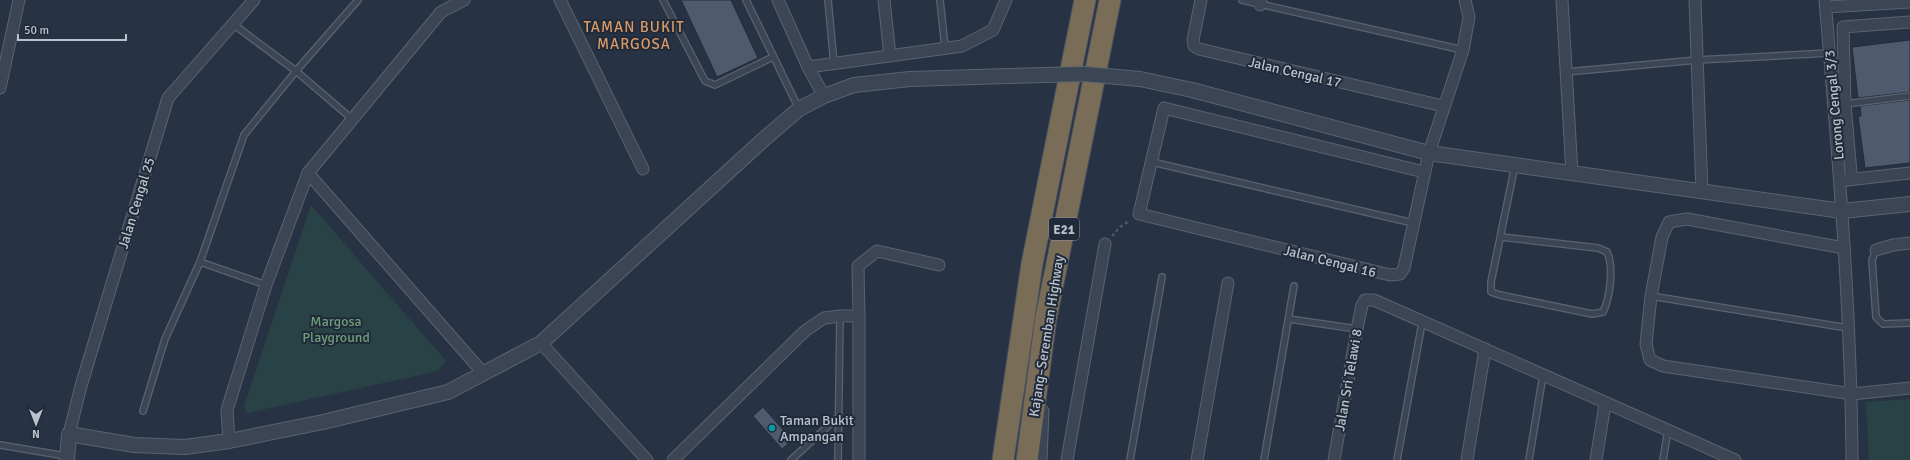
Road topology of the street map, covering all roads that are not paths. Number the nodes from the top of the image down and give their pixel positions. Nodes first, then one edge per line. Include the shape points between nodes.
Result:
1 (19, 0) edge
2 (254, 0) edge
3 (358, 0) edge
4 (464, 0) edge
5 (560, 0) edge
6 (663, 0) edge
7 (746, 0) edge
8 (778, 0) edge
9 (828, 0) edge
10 (884, 0) edge
11 (940, 0) edge
12 (1006, 0) edge
13 (1085, 0) edge
14 (1110, 0) edge
15 (1201, 0) edge
16 (1242, 0) edge
17 (1465, 0) edge
18 (1562, 0) edge
19 (1695, 0) edge
20 (1261, 2) edge
21 (1910, 2) edge
22 (1825, 3) edge
23 (1910, 22) edge
24 (233, 24) junction
25 (945, 48) junction
26 (1463, 50) junction
27 (1830, 53) junction
28 (890, 56) junction
29 (773, 57) junction
30 (1697, 60) junction
31 (834, 64) junction
32 (808, 67) junction
33 (296, 71) junction
34 (1566, 72) junction
35 (0, 88) edge
36 (824, 96) junction
37 (1910, 96) edge
38 (1845, 104) junction
39 (1443, 106) junction
40 (799, 110) junction
41 (352, 120) junction
42 (1429, 153) junction
43 (1152, 162) junction
44 (1515, 165) junction
45 (643, 169) dead end
46 (1424, 172) junction
47 (308, 173) junction
48 (1572, 173) junction
49 (1910, 173) edge
50 (1853, 179) junction
51 (1840, 181) junction
52 (1702, 192) junction
53 (1910, 204) edge
54 (1842, 211) junction
55 (1413, 223) junction
56 (1501, 237) junction
57 (1910, 243) edge
58 (1105, 244) road end
59 (1844, 248) junction
60 (1876, 250) joint
61 (200, 262) junction
62 (938, 265) dead end
63 (1162, 277) dead end
64 (1228, 283) dead end
65 (266, 285) junction
66 (1294, 286) dead end
67 (1651, 296) junction
68 (840, 316) junction
69 (859, 316) junction
70 (1046, 318) junction
71 (1289, 318) junction
72 (1422, 323) junction
73 (1910, 323) edge
74 (1848, 328) junction
75 (1357, 329) junction
76 (541, 343) junction
77 (1485, 350) junction
78 (484, 374) junction
79 (1542, 375) junction
80 (1910, 388) edge
81 (1852, 394) junction
82 (1605, 404) junction
83 (143, 411) dead end
84 (838, 417) junction
85 (1668, 430) junction
86 (69, 434) junction
87 (229, 441) junction
88 (0, 445) edge
89 (67, 458) edge
90 (647, 460) edge
91 (672, 460) edge
92 (791, 460) edge
93 (838, 460) edge
94 (859, 460) edge
95 (1004, 460) edge
96 (1027, 460) edge
97 (1041, 460) edge
98 (1067, 460) edge
99 (1130, 460) edge
100 (1197, 460) edge
101 (1264, 460) edge
102 (1334, 460) edge
103 (1397, 460) edge
104 (1467, 460) edge
105 (1529, 460) edge
106 (1596, 460) edge
107 (1663, 460) edge
108 (1733, 460) edge
109 (1852, 460) edge

1 - 35 street
2 - 24 street, Jalan Cengal 25
3 - 33 lane
4 - 41 street via 441,12
5 - 45 street
6 - 29 lane via 705,81 715,85
7 - 29 lane
8 - 32 street
9 - 31 lane
10 - 28 street
11 - 25 lane
12 - 25 street via 993,30 962,46
13 - 95 highway, Kajang–Seremban Highway / E21 via 1032,264
14 - 70 highway, Kajang–Seremban Highway / E21
15 - 39 street, Jalan Cengal 17 via 1193,40 1194,46 1199,49
16 - 20 lane
17 - 26 street, Jalan Cengal 16 via 1468,17
18 - 34 street
19 - 30 street
20 - 26 lane
21 - 22 street
22 - 27 street, Lorong Cengal 3/3
23 - 38 street via 1843,27
24 - 33 lane
24 - 86 street, Jalan Cengal 25 via 168,98 81,386
25 - 28 street
26 - 39 street, Jalan Cengal 16
27 - 30 lane
27 - 51 street, Lorong Cengal 3/3
28 - 31 street
29 - 40 lane
30 - 34 lane
30 - 52 street
31 - 32 street
32 - 36 street
33 - 41 lane
33 - 61 lane via 244,135
34 - 48 street
36 - 40 street
36 - 42 street, bridge via 854,86 910,78 1084,74 1140,79 1192,90
37 - 38 lane
38 - 50 street
39 - 42 street, Jalan Cengal 16
40 - 76 street
41 - 47 street
42 - 44 street
42 - 46 street, Jalan Cengal 16
43 - 46 street via 1164,108
43 - 55 lane
43 - 55 street, Jalan Cengal 16 via 1139,214 1390,275 1400,274 1404,268
44 - 48 street
44 - 56 lane
46 - 55 street, Jalan Cengal 16
47 - 65 street
47 - 78 street
48 - 52 street
49 - 50 street
50 - 51 street
51 - 54 street, Lorong Cengal 3/3
52 - 54 street
53 - 54 street
54 - 59 street, Lorong Cengal 3/3
56 - 56 lane via 1491,292 1592,314 1603,312 1608,303 1611,260 1607,252 1598,248
57 - 60 street
58 - 98 street
59 - 67 street via 1687,218 1669,222 1662,237
59 - 74 street, Lorong Cengal 3/3
60 - 73 lane via 1872,260 1876,317 1883,324
61 - 65 lane
61 - 83 lane via 166,340
62 - 69 street via 877,251 858,266
63 - 99 lane
64 - 100 street
65 - 87 street via 228,410
66 - 71 lane
67 - 74 lane
67 - 81 street via 1646,344 1650,360 1663,366
68 - 69 street
68 - 84 lane
68 - 91 street via 824,318 805,331
69 - 94 street
70 - 96 highway, Kajang–Seremban Highway / E21
70 - 97 street
71 - 75 lane
71 - 101 lane
72 - 75 street, Jalan Sri Telawi 8 via 1374,300 1365,300
72 - 77 street
72 - 103 lane
74 - 81 street, Lorong Cengal 3/3
75 - 102 street, Jalan Sri Telawi 8
76 - 78 street
76 - 90 street
77 - 79 street
77 - 104 street
78 - 87 street via 448,392
79 - 82 street
79 - 105 lane
80 - 81 street
81 - 109 street, Lorong Cengal 3/3
82 - 85 street
82 - 106 street
84 - 92 lane
84 - 93 lane
85 - 107 lane
85 - 108 street
86 - 87 street via 134,445 185,447
86 - 89 street
88 - 89 lane

